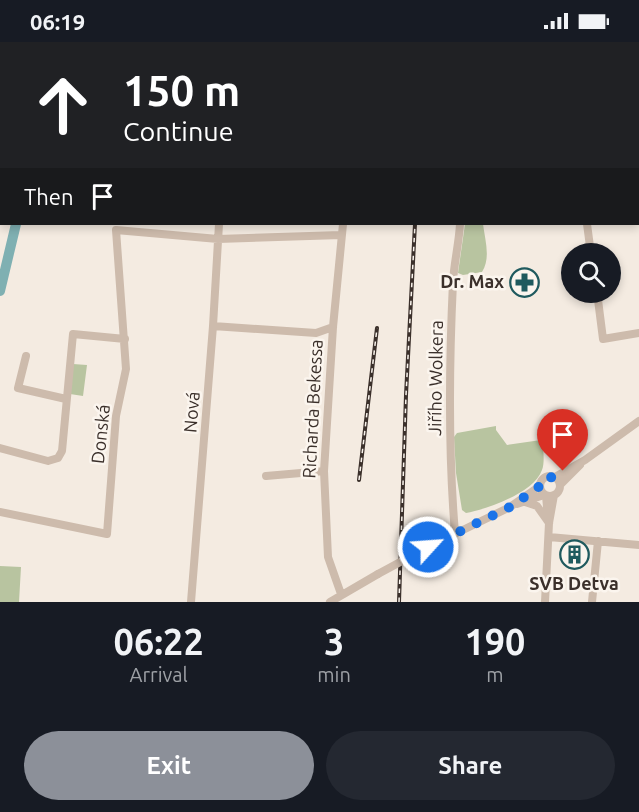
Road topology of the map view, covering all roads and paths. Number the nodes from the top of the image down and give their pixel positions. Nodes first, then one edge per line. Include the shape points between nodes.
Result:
1 (219, 225) edge
2 (343, 225) edge
3 (460, 225) edge
4 (588, 225) edge
5 (342, 235) junction
6 (218, 239) junction
7 (590, 243) edge
8 (598, 303) edge
9 (213, 326) junction
10 (333, 327) junction
11 (639, 333) edge
12 (125, 339) junction
13 (26, 356) dead end
14 (66, 399) junction
15 (639, 422) edge
16 (0, 448) edge
17 (585, 460) junction
18 (324, 471) junction
19 (266, 476) dead end
20 (555, 477) junction
21 (560, 485) junction
22 (540, 486) junction
23 (548, 495) junction
24 (525, 502) junction
25 (510, 507) junction
26 (0, 512) edge
27 (549, 523) junction
28 (455, 533) junction
29 (549, 537) junction
30 (598, 541) junction
31 (639, 545) edge
32 (341, 594) junction
33 (191, 602) edge
34 (330, 602) edge
35 (545, 602) edge
36 (592, 602) edge

1 - 6 street, Nová
2 - 5 street, Richarda Bekessa
3 - 28 street, Jiřího Wolkera via 450,357 450,467
4 - 7 street
5 - 6 street
5 - 10 street, Richarda Bekessa
6 - 9 street, Nová
6 - 12 street, Donská via 116,230
8 - 11 street via 603,339
9 - 10 street via 316,333
9 - 33 street, Nová
10 - 18 street, Richarda Bekessa
12 - 14 street via 72,334
12 - 26 street, Donská via 126,369 116,416 107,534
13 - 14 street via 18,388
14 - 16 street via 62,451 58,458 51,461
15 - 17 street
17 - 20 street
17 - 21 street
18 - 19 street
18 - 32 street, Richarda Bekessa via 328,557
20 - 21 street
20 - 22 street via 544,478
21 - 23 street via 559,491
22 - 23 street
22 - 25 street
23 - 24 street
23 - 27 street
24 - 25 street
24 - 27 street via 537,506
25 - 28 street
27 - 29 street
28 - 32 street, bridge
29 - 30 street
29 - 35 street
30 - 31 street
30 - 36 street
32 - 34 street

